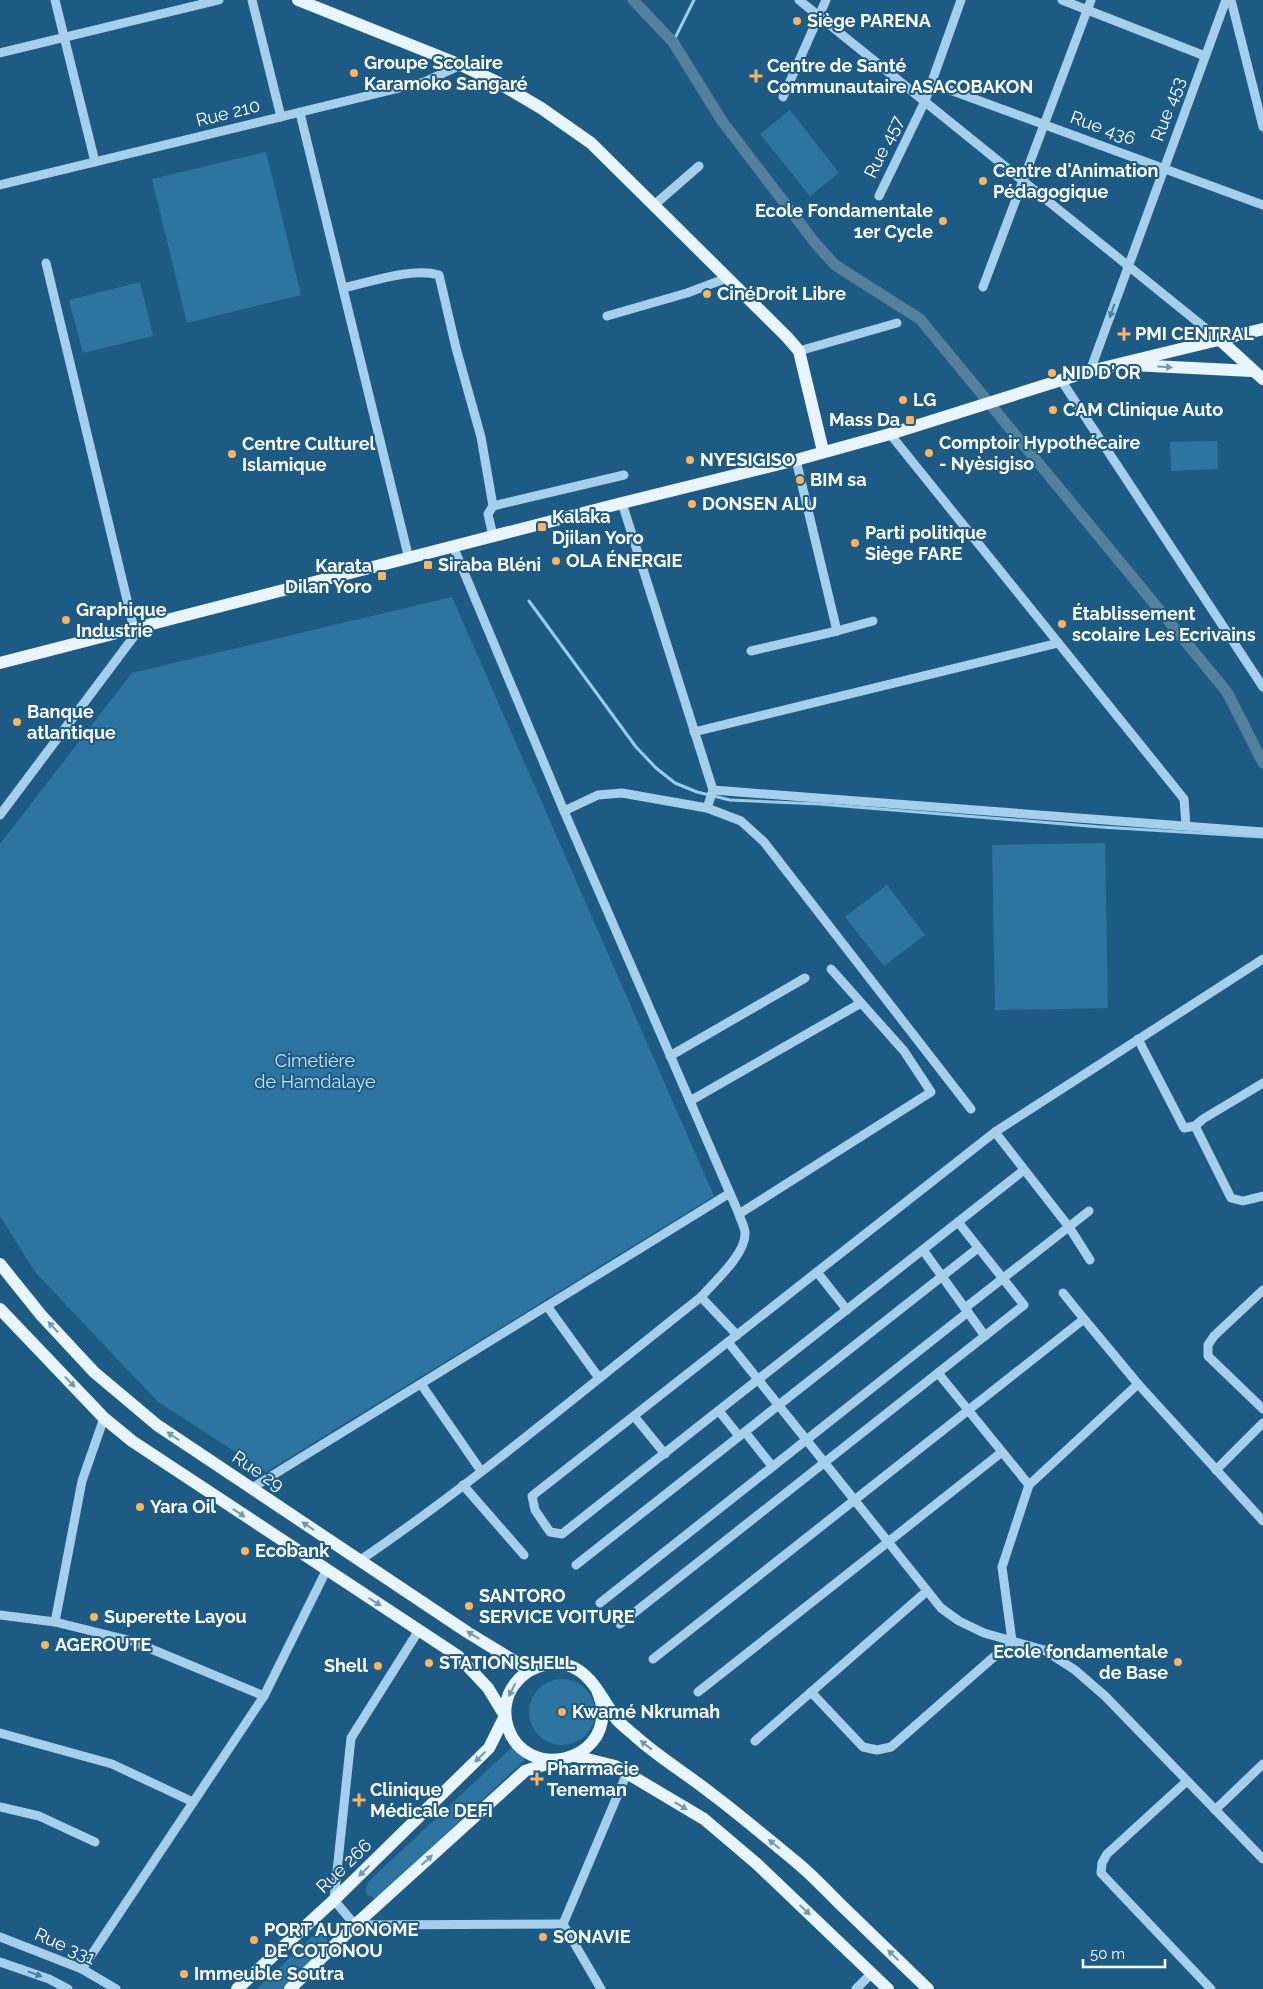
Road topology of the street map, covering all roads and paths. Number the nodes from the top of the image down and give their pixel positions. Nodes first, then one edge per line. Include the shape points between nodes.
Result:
1 (55, 0) edge
2 (219, 0) edge
3 (252, 0) edge
4 (298, 0) edge
5 (799, 0) edge
6 (826, 0) edge
7 (961, 0) edge
8 (1062, 0) edge
9 (1092, 0) edge
10 (1226, 0) edge
11 (1232, 0) edge
12 (1088, 10) junction
13 (820, 17) junction
14 (65, 38) junction
15 (0, 54) edge
16 (1205, 56) junction
17 (461, 65) junction
18 (931, 82) junction
19 (783, 97) dead end
20 (925, 101) junction
21 (300, 113) junction
22 (281, 117) junction
23 (1044, 124) junction
24 (1263, 126) edge
25 (95, 162) junction
26 (699, 166) dead end
27 (1164, 168) junction
28 (1024, 182) junction
29 (0, 185) edge
30 (879, 196) dead end
31 (1263, 205) edge
32 (653, 206) junction
33 (46, 264) dead end
34 (1128, 265) junction
35 (727, 278) junction
36 (983, 287) dead end
37 (343, 288) junction
38 (607, 316) dead end
39 (897, 323) dead end
40 (1263, 329) edge
41 (1220, 340) junction
42 (799, 351) junction
43 (1116, 364) junction
44 (1090, 371) junction
45 (1252, 371) junction
46 (1061, 380) junction
47 (1263, 380) edge
48 (890, 434) junction
49 (823, 451) junction
50 (796, 460) junction
51 (624, 475) dead end
52 (622, 503) junction
53 (493, 506) junction
54 (493, 536) junction
55 (453, 546) junction
56 (409, 558) junction
57 (873, 620) dead end
58 (138, 628) junction
59 (837, 631) junction
60 (1058, 643) junction
61 (751, 651) dead end
62 (0, 663) edge
63 (1263, 687) edge
64 (694, 732) junction
65 (713, 790) junction
66 (707, 808) junction
67 (564, 811) junction
68 (0, 814) edge
69 (1186, 825) junction
70 (1263, 832) edge
71 (1263, 959) edge
72 (831, 969) dead end
73 (805, 978) dead end
74 (861, 1003) junction
75 (1138, 1039) junction
76 (670, 1056) junction
77 (1263, 1083) edge
78 (690, 1101) junction
79 (971, 1109) dead end
80 (1195, 1126) junction
81 (995, 1132) junction
82 (1024, 1170) junction
83 (730, 1193) junction
84 (1262, 1198) edge
85 (1089, 1211) dead end
86 (739, 1214) junction
87 (958, 1222) junction
88 (1069, 1227) junction
89 (978, 1248) junction
90 (923, 1250) junction
91 (1090, 1260) dead end
92 (0, 1264) edge
93 (817, 1272) junction
94 (942, 1276) junction
95 (1003, 1279) junction
96 (1263, 1290) edge
97 (1063, 1293) dead end
98 (701, 1298) junction
99 (547, 1306) junction
100 (0, 1309) edge
101 (847, 1310) junction
102 (967, 1310) junction
103 (1084, 1319) junction
104 (737, 1335) junction
105 (986, 1336) junction
106 (728, 1342) junction
107 (938, 1373) junction
108 (599, 1378) junction
109 (758, 1380) junction
110 (421, 1384) junction
111 (1138, 1384) junction
112 (779, 1405) junction
113 (1263, 1408) edge
114 (968, 1410) junction
115 (719, 1411) junction
116 (634, 1416) junction
117 (104, 1418) junction
118 (1263, 1423) edge
119 (742, 1434) junction
120 (806, 1440) junction
121 (1002, 1452) junction
122 (664, 1454) junction
123 (824, 1463) junction
124 (772, 1466) junction
125 (1216, 1470) junction
126 (480, 1471) junction
127 (462, 1485) junction
128 (1028, 1485) junction
129 (252, 1488) junction
130 (854, 1500) junction
131 (1263, 1521) edge
132 (888, 1542) junction
133 (524, 1555) dead end
134 (359, 1561) junction
135 (576, 1565) dead end
136 (326, 1571) junction
137 (927, 1591) junction
138 (600, 1603) dead end
139 (0, 1616) edge
140 (55, 1622) junction
141 (620, 1624) dead end
142 (419, 1630) junction
143 (1012, 1641) junction
144 (653, 1659) dead end
145 (529, 1670) junction
146 (597, 1690) junction
147 (698, 1692) dead end
148 (811, 1692) junction
149 (264, 1696) junction
150 (505, 1716) junction
151 (0, 1732) edge
152 (755, 1741) dead end
153 (575, 1756) junction
154 (560, 1760) junction
155 (1263, 1764) edge
156 (627, 1773) junction
157 (1187, 1781) junction
158 (193, 1802) junction
159 (0, 1807) edge
160 (1215, 1810) junction
161 (95, 1842) dead end
162 (1263, 1858) edge
163 (334, 1900) junction
164 (563, 1924) junction
165 (355, 1925) junction
166 (0, 1936) edge
167 (0, 1962) edge
168 (82, 1969) junction
169 (872, 1973) junction
170 (68, 1989) edge
171 (116, 1989) edge
172 (237, 1989) edge
173 (290, 1989) edge
174 (601, 1989) edge
175 (856, 1989) edge
176 (888, 1989) edge
177 (928, 1989) edge
178 (1211, 1989) edge

1 - 14 street
2 - 14 street
3 - 22 street
4 - 17 main road
5 - 13 street
6 - 13 street
7 - 18 street, Rue 457
8 - 12 street
9 - 12 street
10 - 16 street, Rue 453
11 - 24 street
12 - 16 street
12 - 23 street
13 - 19 street
13 - 20 street
14 - 15 street
14 - 25 street
16 - 27 street, Rue 453
17 - 21 street, Rue 210 via 424,82
17 - 32 main road via 542,108 591,143
18 - 20 street, Rue 457
18 - 23 street, Rue 436
20 - 28 street
20 - 30 street, Rue 457
21 - 22 street, Rue 210
21 - 37 street
22 - 25 street, Rue 210
23 - 27 street, Rue 436
23 - 28 street
25 - 29 street, Rue 210
26 - 32 street
27 - 31 street, Rue 436
27 - 34 street, Rue 453
28 - 34 street
28 - 36 street
32 - 35 main road
33 - 58 street
34 - 41 street
34 -> 44 street, Rue 453
35 - 38 street
35 - 42 main road
37 - 53 street via 403,274 429,272 439,275 481,437
37 - 56 street
39 - 42 street
40 - 41 main road
41 - 43 main road
41 - 45 main road
42 - 49 main road
43 - 44 main road
43 -> 45 main road
44 - 46 main road
45 - 47 main road
46 - 48 main road
46 - 63 street
48 - 49 main road
48 - 60 street
49 - 50 main road
50 - 52 main road
50 - 59 street
51 - 53 street
52 - 54 main road
52 - 64 street
53 - 54 street via 488,514
54 - 55 main road
55 - 56 main road
55 - 67 street
56 - 58 main road
57 - 59 street
58 - 62 main road
58 - 68 street
59 - 61 street
60 - 64 street
60 - 69 street via 1184,798
64 - 65 street
65 - 66 street
65 - 69 street
66 - 67 street via 622,793 598,795
66 - 79 street via 741,821 764,842
67 - 76 street
69 - 70 street
71 - 75 street
72 - 74 street
73 - 76 street
74 - 78 street
74 - 86 street via 904,1051 931,1092
75 - 80 street via 1184,1128
75 - 81 street
76 - 78 street
77 - 80 street
78 - 83 street
80 - 84 street via 1231,1198 1244,1202
81 - 82 street
81 - 93 street
82 - 87 street
82 - 88 street
83 - 86 street
83 - 99 street
85 - 88 street
86 - 98 street via 745,1232 742,1247
87 - 89 street
87 - 90 street
88 - 91 street
88 - 95 street
89 - 94 street
89 - 95 street
90 - 94 street
90 - 101 street
129 -> 92 main road, Rue 29 via 157,1425 94,1372 41,1315
93 - 101 street
93 - 104 street
94 - 102 street
94 - 112 street
95 - 102 street
95 - 105 street via 1024,1305
96 - 113 street via 1214,1336 1208,1345 1208,1356
97 - 103 street
98 - 104 street
98 - 108 street
99 - 108 street
99 - 110 street
100 -> 117 main road
101 - 109 street
102 - 105 street
102 - 120 street
103 - 111 street
103 - 114 street
104 - 106 street
105 - 107 street
106 - 109 street
106 - 116 street
107 - 114 street
107 - 123 street
108 - 126 street
109 - 112 street
109 - 115 street
110 - 126 street
110 - 129 street
111 - 125 street
111 - 128 street
112 - 119 street
112 - 120 street
114 - 121 street
114 - 130 street
115 - 119 street
115 - 122 street
116 - 122 street
116 - 122 street via 532,1496 535,1510 550,1532 562,1534
117 -> 136 main road via 139,1446
117 - 140 street via 82,1481
118 - 125 street
119 - 124 street
119 - 135 street
120 - 123 street
120 - 124 street
121 - 128 street
121 - 132 street
123 - 130 street
123 - 141 street
124 - 138 street
125 - 131 street
126 - 127 street
127 - 133 street
127 - 134 street
128 - 143 street via 1002,1567
134 -> 129 main road, Rue 29
130 - 132 street
130 - 144 street
132 - 137 street
132 - 147 street
145 -> 134 main road, Rue 29
136 -> 142 main road
136 - 149 street
137 - 143 street via 941,1608 959,1621
137 - 148 street
139 - 140 street
140 - 149 street via 132,1642
142 - 150 main road via 458,1656 488,1688
142 - 163 street via 351,1738
143 - 148 street via 891,1747 877,1750 863,1747
143 - 157 street via 1044,1650 1075,1670 1105,1696
145 - 146 main road via 548,1664 567,1665 585,1674
145 -> 150 main road via 510,1690
146 - 153 main road via 602,1708 600,1727 590,1744
177 -> 146 main road via 797,1862 713,1794 642,1743 618,1721
148 - 152 street
149 - 158 street
150 - 154 main road via 508,1729 523,1750 547,1760
150 -> 163 main road, Rue 266 via 489,1748
151 - 158 street via 112,1764
153 - 154 main road
153 - 156 main road via 615,1766
165 -> 154 main road via 525,1771
155 - 160 street
156 - 164 street
156 -> 169 main road via 704,1819 757,1864
157 - 160 street
157 - 178 street via 1107,1854 1101,1873
158 - 168 street
159 - 161 street via 39,1816
160 - 162 street
163 - 165 street
163 - 172 main road, Rue 266
164 - 165 street
164 - 174 street
165 - 173 main road
166 - 168 street, Rue 331
167 -> 170 street
168 - 171 street, Rue 331
169 - 175 street
169 - 176 main road

